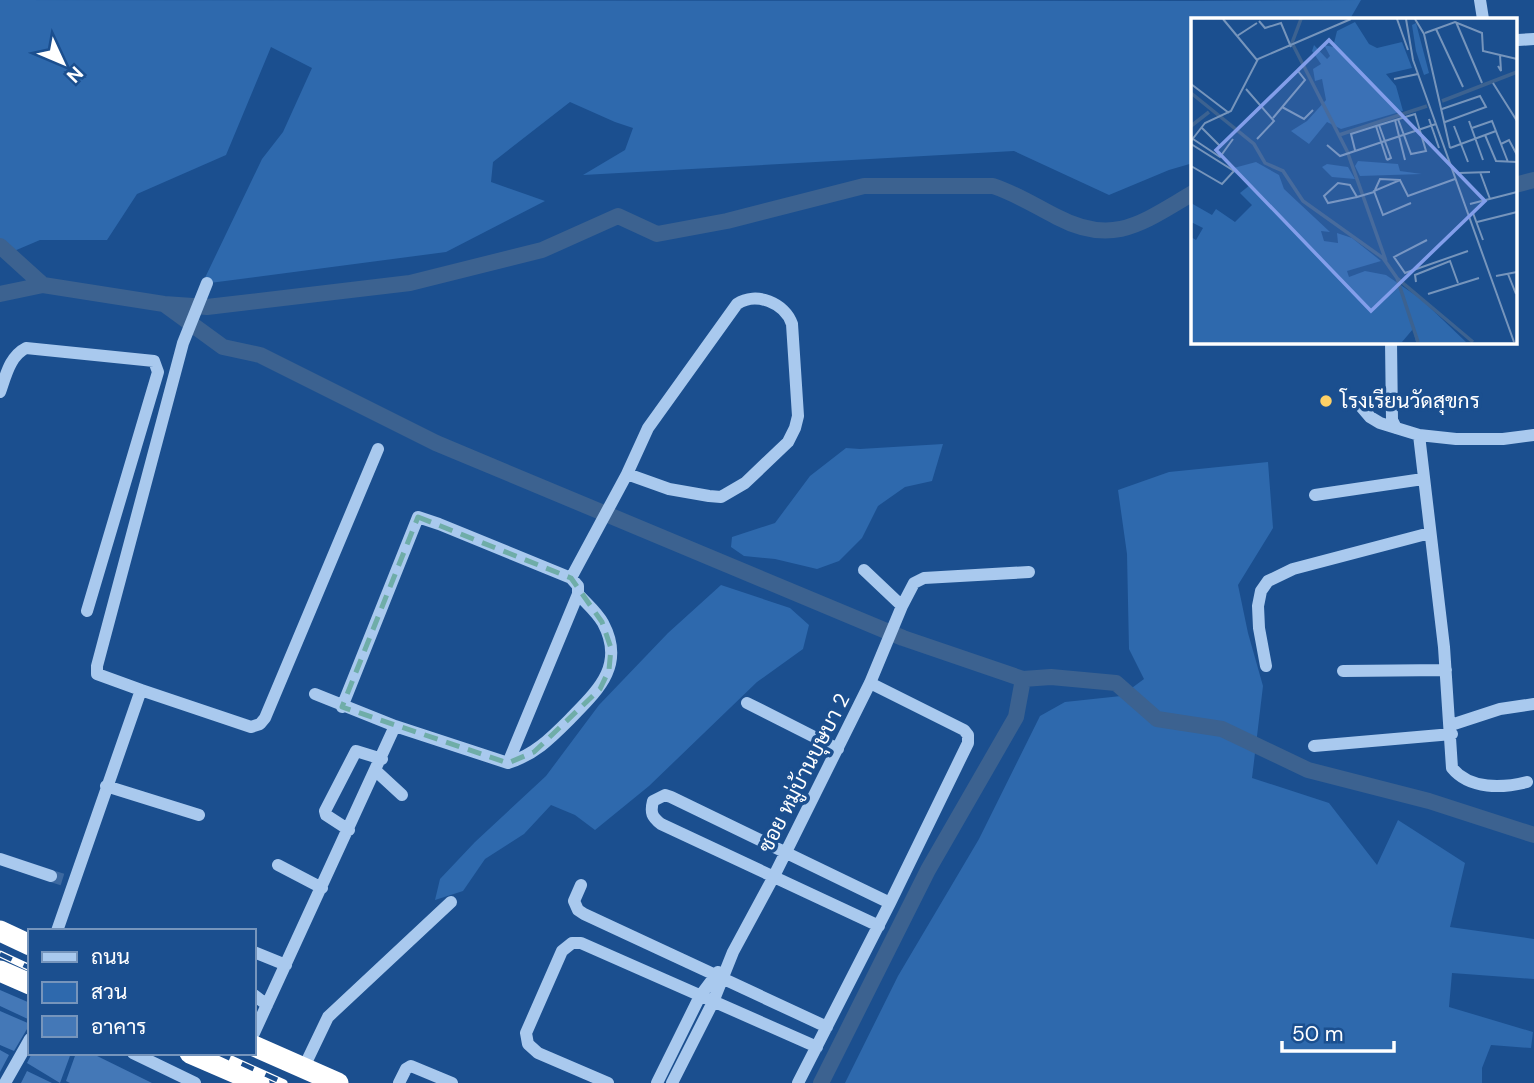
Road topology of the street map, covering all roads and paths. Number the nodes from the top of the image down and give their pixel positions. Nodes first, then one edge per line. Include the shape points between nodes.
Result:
1 (1480, 0) edge
2 (1483, 18) edge
3 (1534, 39) edge
4 (1518, 40) dead end
5 (206, 285) dead end
6 (1391, 343) edge
7 (0, 392) edge
8 (1358, 403) dead end
9 (1396, 428) junction
10 (1419, 435) junction
11 (1534, 435) edge
12 (378, 449) dead end
13 (627, 474) junction
14 (1423, 479) junction
15 (1315, 495) dead end
16 (1430, 533) junction
17 (864, 570) dead end
18 (1029, 572) dead end
19 (571, 579) junction
20 (578, 594) junction
21 (902, 606) junction
22 (88, 611) dead end
23 (1266, 666) dead end
24 (1446, 670) junction
25 (1343, 671) dead end
26 (870, 683) junction
27 (141, 690) junction
28 (315, 694) dead end
29 (747, 704) dead end
30 (1534, 704) edge
31 (342, 707) junction
32 (395, 726) junction
33 (1451, 730) junction
34 (1314, 746) dead end
35 (838, 749) junction
36 (508, 763) junction
37 (379, 765) junction
38 (1527, 782) dead end
39 (106, 786) junction
40 (402, 795) dead end
41 (199, 815) dead end
42 (349, 830) junction
43 (785, 853) junction
44 (0, 859) edge
45 (278, 865) dead end
46 (51, 876) tunnel mouth
47 (774, 878) junction
48 (581, 885) dead end
49 (321, 888) junction
50 (451, 902) dead end
51 (890, 904) junction
52 (878, 926) junction
53 (57, 929) edge
54 (0, 931) edge
55 (28, 944) edge
56 (256, 953) edge
57 (286, 965) junction
58 (0, 971) edge
59 (718, 978) junction
60 (28, 983) edge
61 (700, 996) junction
62 (256, 997) edge
63 (713, 1002) junction
64 (267, 1005) junction
65 (827, 1027) junction
66 (256, 1029) edge
67 (28, 1043) edge
68 (817, 1046) junction
69 (256, 1047) edge
70 (137, 1055) edge
71 (195, 1055) edge
72 (304, 1067) junction
73 (5, 1083) edge
74 (195, 1083) edge
75 (259, 1083) edge
76 (338, 1083) edge
77 (400, 1083) edge
78 (452, 1083) edge
79 (608, 1083) edge
80 (657, 1083) edge
81 (672, 1083) edge
82 (799, 1083) edge

1 - 2 street
3 - 4 street
5 - 27 street via 183,343 97,666 97,674
6 - 9 street via 1392,420
7 - 22 street via 10,365 26,348 154,362 158,372
8 - 9 street via 1370,417
9 - 10 street
10 - 11 street via 1456,439
10 - 14 street
12 - 27 street via 260,724 251,727
13 - 13 street via 648,428 737,304 746,298 767,300 789,317 798,416 788,442 770,460 721,497 669,489
13 - 19 street
14 - 15 street
14 - 16 street
16 - 23 street via 1293,569 1268,581 1258,606
16 - 24 street
17 - 21 street
18 - 21 street, ซอย หมู่บ้านบุษบา 2 via 924,578 915,583
19 - 20 street via 579,586
19 - 31 street via 418,517
20 - 36 street
20 - 36 street via 602,622 611,648 610,670 600,689 546,743
21 - 26 street, ซอย หมู่บ้านบุษบา 2
24 - 25 street
24 - 33 street
26 - 35 street, ซอย หมู่บ้านบุษบา 2
26 - 51 street via 968,735
27 - 39 street
28 - 31 street
29 - 35 street
30 - 33 street via 1500,709
31 - 32 street
32 - 36 street
32 - 37 street
33 - 34 street
33 - 38 street via 1452,768 1465,780 1496,786
35 - 43 street, ซอย หมู่บ้านบุษบา 2
37 - 40 street
37 - 42 street
37 - 42 street via 356,751 325,811
39 - 41 street
39 - 53 street via 68,881
42 - 49 street
43 - 47 street, ซอย หมู่บ้านบุษบา 2
43 - 47 street via 665,795 653,801 650,811 654,819
43 - 51 street
44 - 46 street
45 - 49 street
47 - 52 street
47 - 59 street, ซอย หมู่บ้านบุษบา 2
48 - 59 street via 574,901 578,910
49 - 57 street
50 - 72 street via 328,1017
51 - 52 street
52 - 65 street
54 - 55 highway
56 - 57 street
57 - 64 street
58 - 60 highway
59 - 61 street
59 - 63 street, ซอย หมู่บ้านบุษบา 2
59 - 65 street
61 - 63 street
61 - 79 street via 581,943 562,951 526,1033 528,1044 538,1053
61 - 80 street
62 - 64 street
63 - 68 street
63 - 81 street, ซอย หมู่บ้านบุษบา 2
64 - 66 street
65 - 68 street
67 - 73 street
68 - 82 street
69 - 72 highway
70 - 74 street
71 - 75 highway
72 - 76 highway
77 - 78 street via 411,1066

